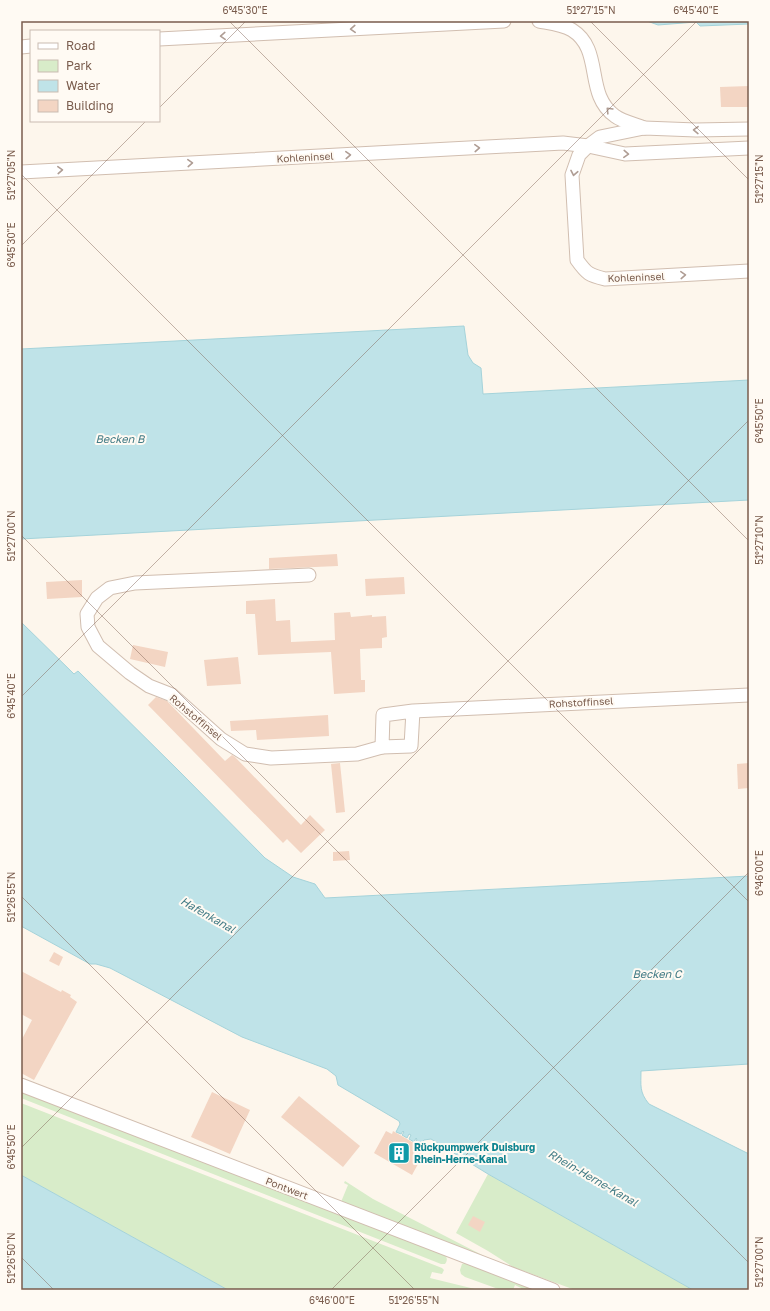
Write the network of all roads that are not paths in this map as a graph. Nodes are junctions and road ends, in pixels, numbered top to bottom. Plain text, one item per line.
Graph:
1 (504, 21) edge
2 (539, 21) edge
3 (160, 39) edge
4 (644, 128) junction
5 (749, 129) edge
6 (716, 130) junction
7 (588, 146) junction
8 (749, 148) edge
9 (721, 149) junction
10 (21, 172) edge
11 (749, 271) edge
12 (309, 575) dead end
13 (749, 695) edge
14 (413, 711) junction
15 (382, 747) junction
16 (21, 1085) edge
17 (553, 1290) edge

1 -> 3 street
4 -> 2 street, Kohleninsel
6 -> 4 street, Kohleninsel
4 - 7 street, Kohleninsel
5 - 6 street, Kohleninsel
6 - 9 street
7 -> 9 street, Kohleninsel
10 -> 7 street, Kohleninsel
7 -> 11 street, Kohleninsel
8 - 9 street, Kohleninsel
12 - 15 street, Rohstoffinsel
13 - 14 street, Rohstoffinsel
14 - 15 street, Rohstoffinsel
14 - 15 street, Rohstoffinsel
16 - 17 street, Pontwert

